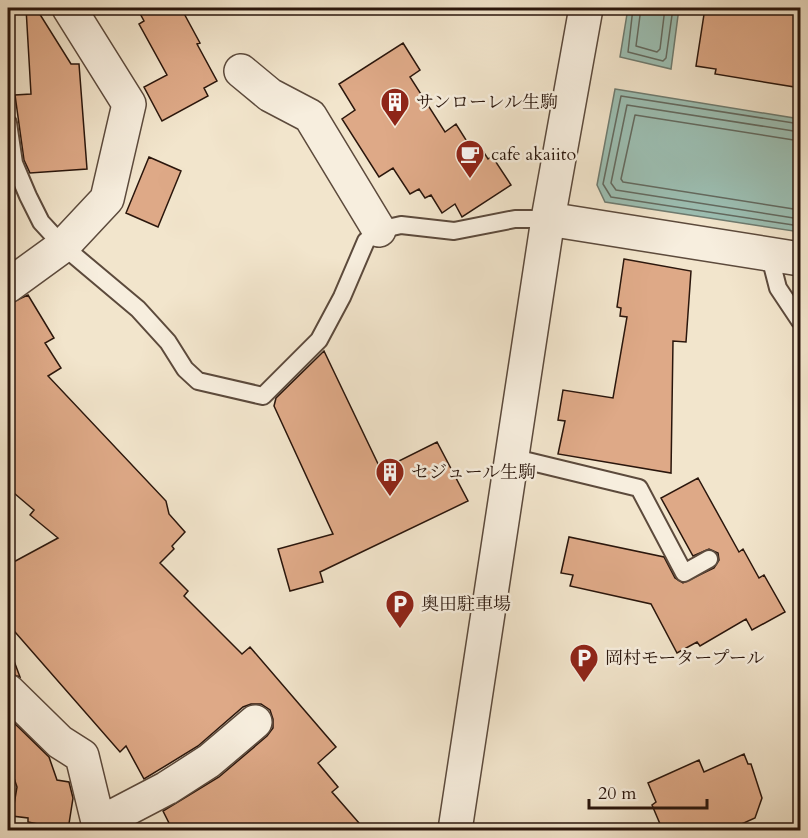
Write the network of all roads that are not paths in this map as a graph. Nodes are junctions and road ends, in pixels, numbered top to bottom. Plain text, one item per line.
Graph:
1 (69, 8) edge
2 (586, 8) edge
3 (241, 71) dead end
4 (8, 123) edge
5 (548, 219) junction
6 (380, 230) junction
7 (63, 246) junction
8 (769, 253) junction
9 (801, 259) edge
10 (8, 285) edge
11 (801, 321) edge
12 (511, 457) junction
13 (709, 559) dead end
14 (8, 691) edge
15 (255, 722) dead end
16 (100, 827) edge
17 (455, 831) edge

1 - 7 street
2 - 5 street
3 - 6 street
4 - 7 lane
5 - 6 lane
5 - 8 street
5 - 12 street
6 - 7 lane
7 - 10 street
8 - 9 street
8 - 11 lane
12 - 13 lane
12 - 17 street
14 - 16 street
15 - 16 street

